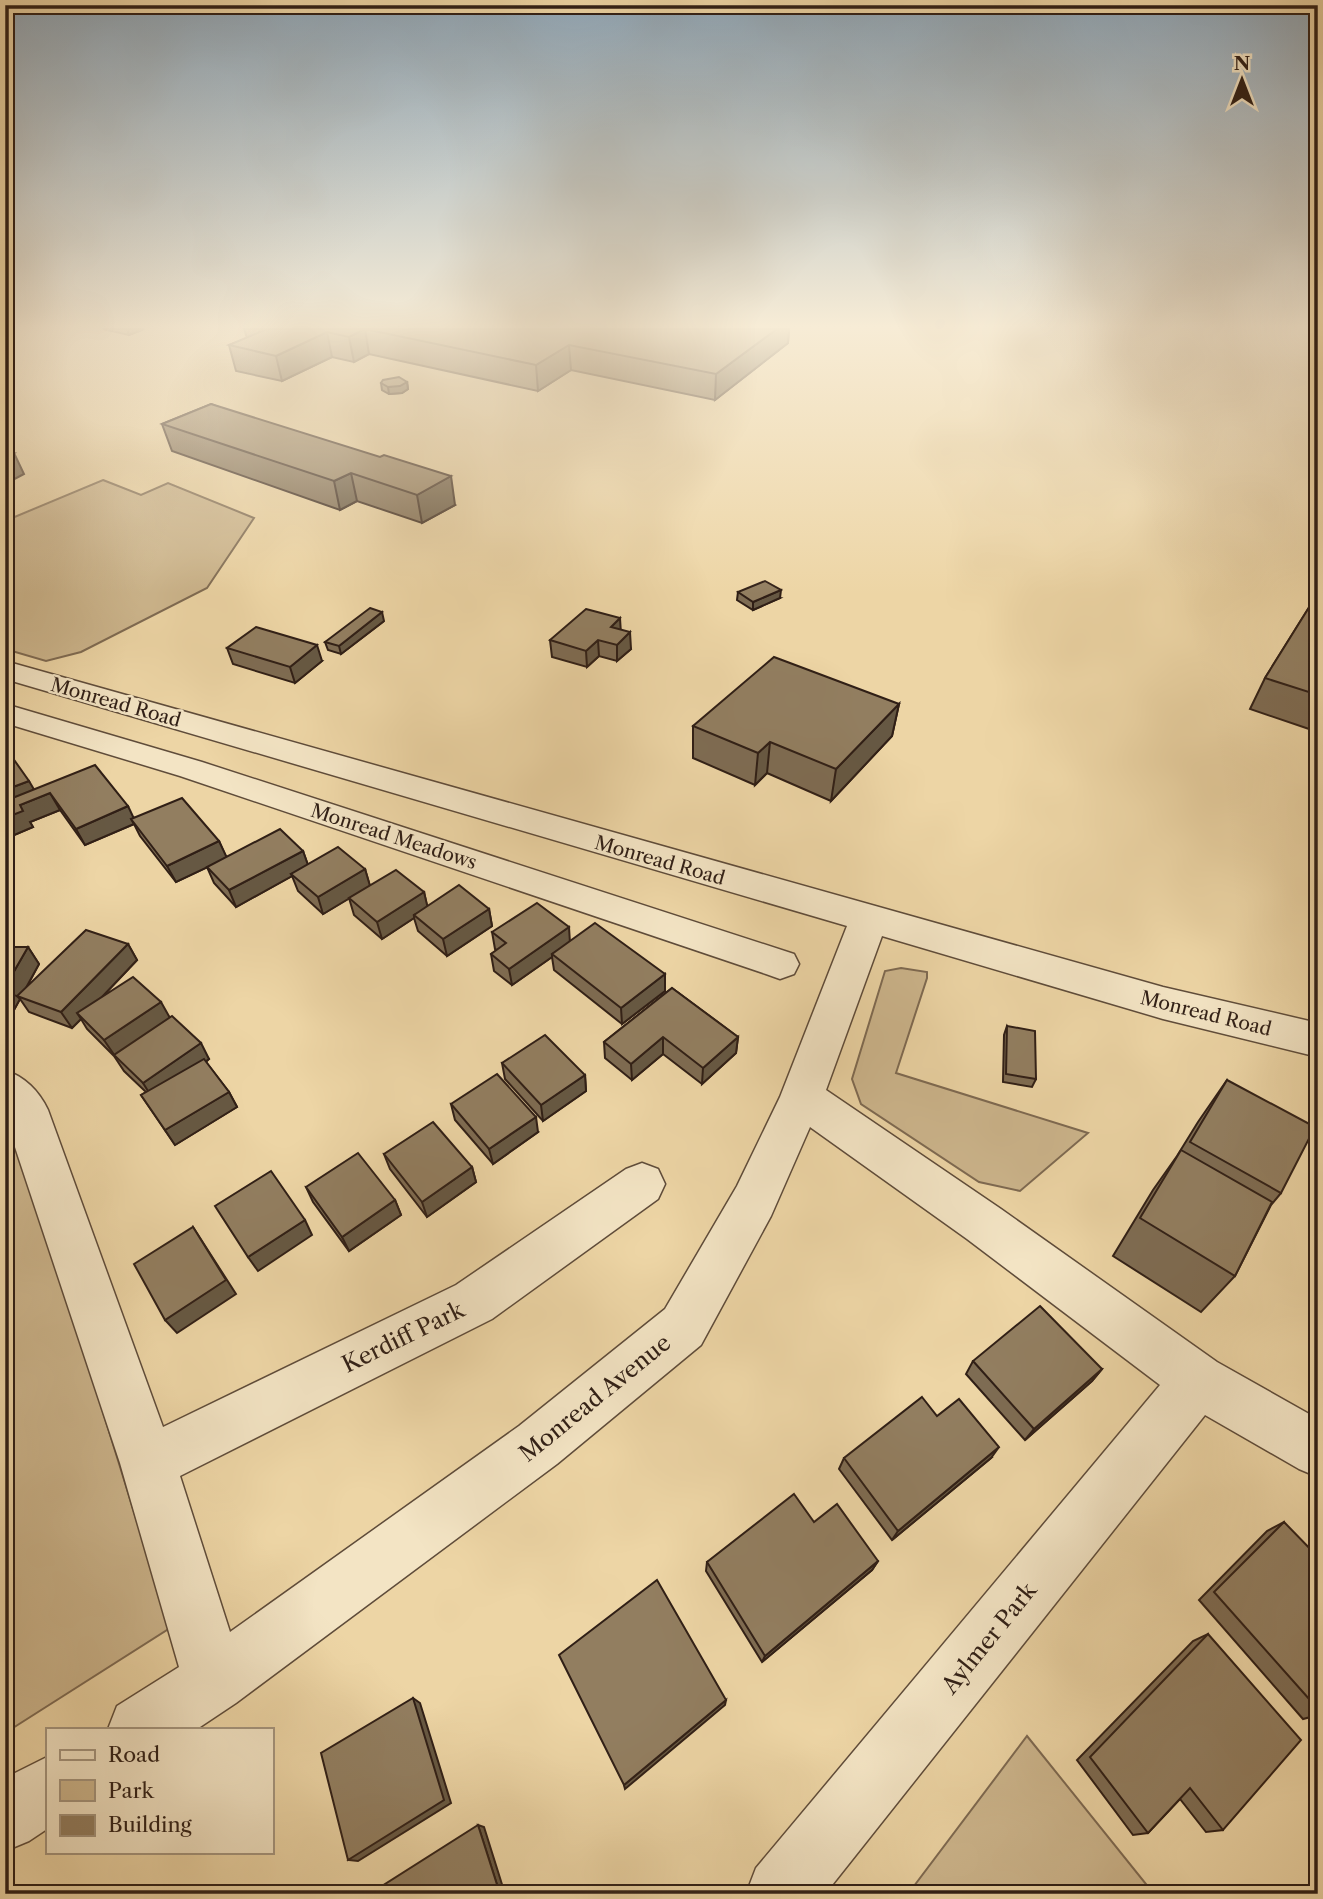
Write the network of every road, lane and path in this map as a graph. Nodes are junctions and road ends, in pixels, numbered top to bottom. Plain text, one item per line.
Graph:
1 (5, 670) edge
2 (5, 713) edge
3 (229, 735) junction
4 (191, 769) junction
5 (869, 919) junction
6 (780, 964) dead end
7 (1318, 1040) edge
8 (5, 1088) edge
9 (802, 1097) junction
10 (642, 1184) dead end
11 (1198, 1381) junction
12 (1318, 1450) edge
13 (148, 1463) junction
14 (214, 1681) junction
15 (142, 1728) edge
16 (46, 1791) edge
17 (5, 1817) edge
18 (781, 1894) edge

1 - 3 street, Monread Road
2 - 4 street, Monread Meadows
3 - 4 street
3 - 5 street, Monread Road
4 - 6 street, Monread Meadows
5 - 7 street, Monread Road
5 - 9 street, Monread Avenue
8 - 13 street
9 - 11 street
9 - 14 street, Monread Avenue
10 - 13 street, Kerdiff Park
11 - 12 street
11 - 18 street, Aylmer Park
13 - 14 street
14 - 15 street, Monread Avenue
16 - 17 street

